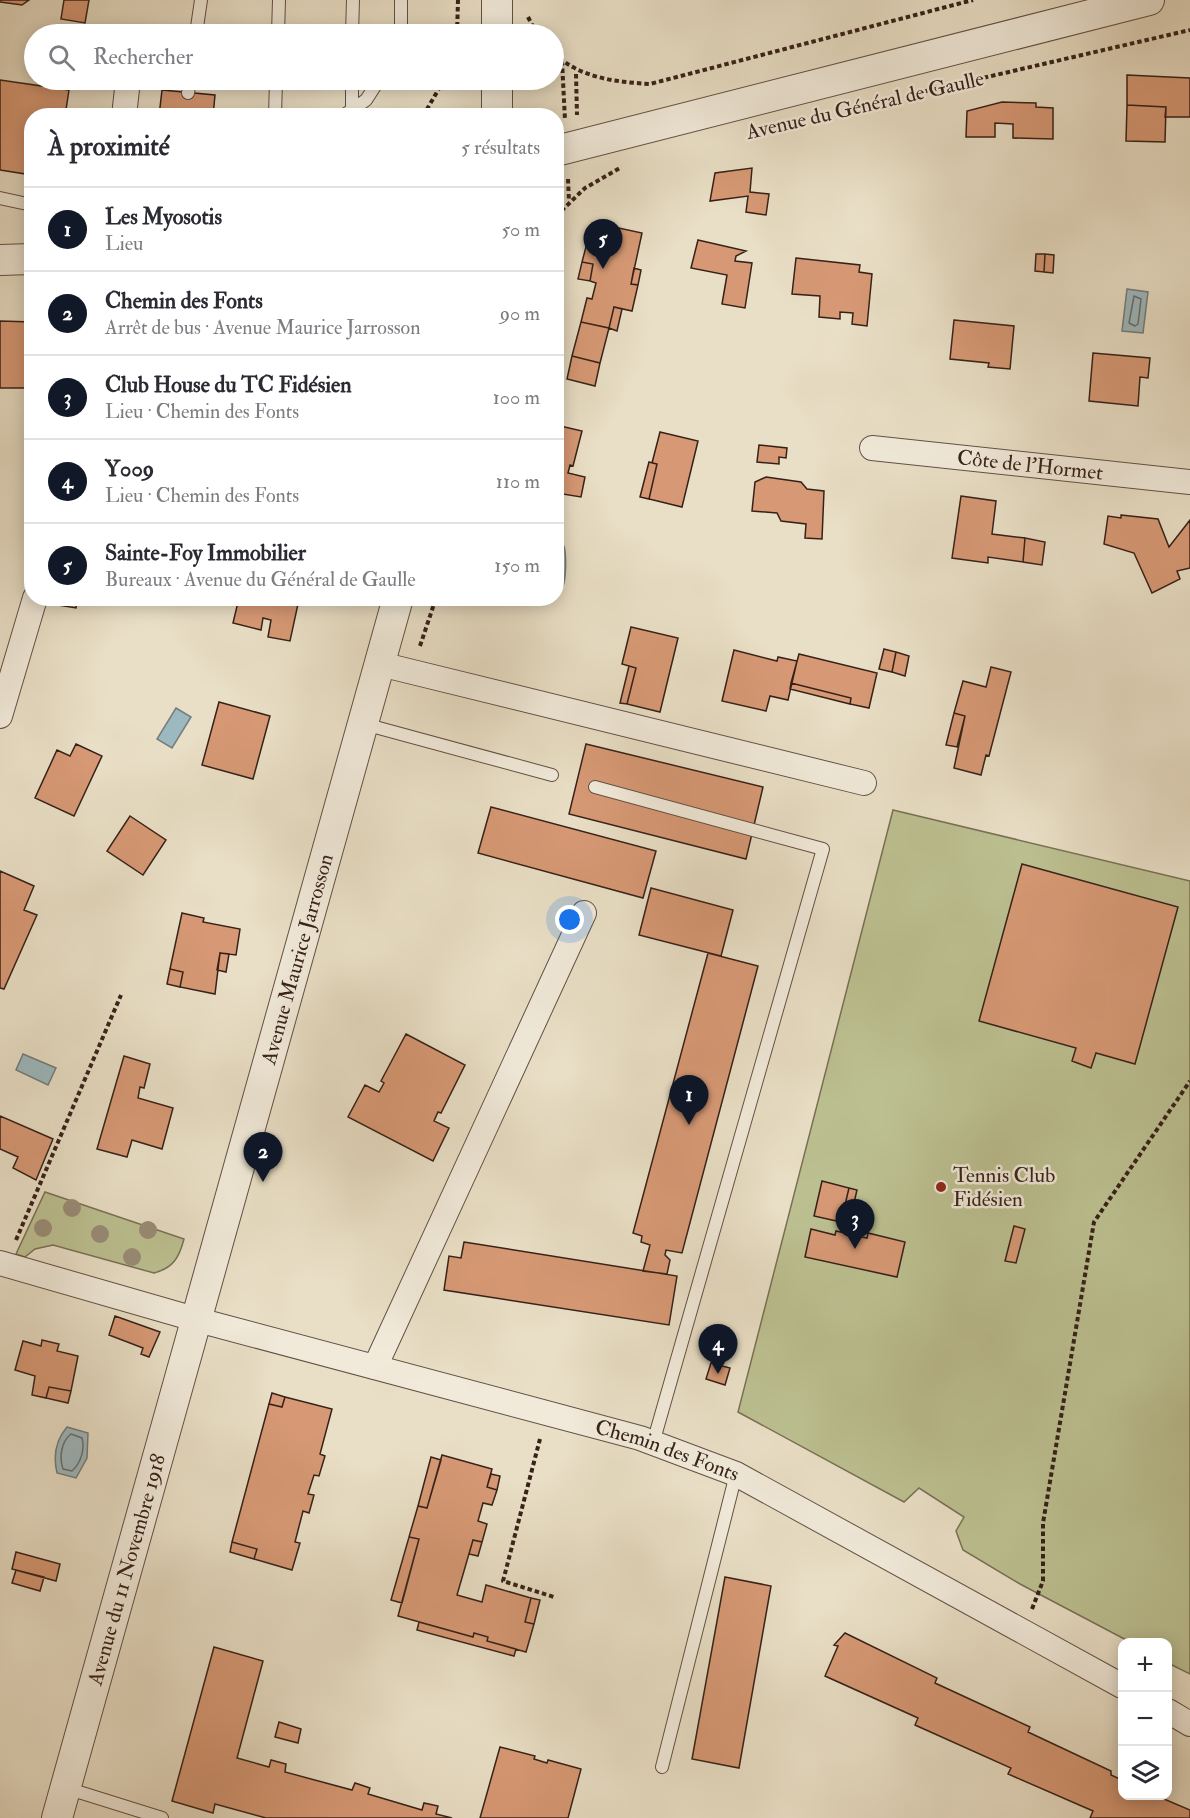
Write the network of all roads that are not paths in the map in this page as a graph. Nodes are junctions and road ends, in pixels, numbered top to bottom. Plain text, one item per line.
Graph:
1 (201, 0) edge
2 (279, 0) edge
3 (352, 0) edge
4 (402, 0) edge
5 (497, 0) edge
6 (1149, 0) edge
7 (197, 24) edge
8 (278, 24) edge
9 (352, 24) edge
10 (401, 24) edge
11 (497, 24) edge
12 (127, 90) edge
13 (188, 90) edge
14 (276, 90) edge
15 (350, 90) edge
16 (372, 90) edge
17 (497, 90) edge
18 (188, 93) dead end
19 (125, 108) edge
20 (275, 108) edge
21 (348, 108) edge
22 (354, 108) edge
23 (496, 108) edge
24 (564, 158) edge
25 (0, 198) edge
26 (24, 203) edge
27 (24, 259) edge
28 (0, 260) edge
29 (872, 448) dead end
30 (1190, 482) edge
31 (33, 606) edge
32 (396, 606) edge
33 (380, 664) junction
34 (0, 716) edge
35 (364, 724) junction
36 (552, 775) dead end
37 (864, 783) dead end
38 (595, 787) dead end
39 (584, 913) dead end
40 (2, 1271) edge
41 (198, 1320) junction
42 (375, 1368) junction
43 (653, 1443) junction
44 (736, 1474) junction
45 (1118, 1684) edge
46 (1172, 1714) edge
47 (1190, 1724) edge
48 (662, 1767) dead end
49 (66, 1788) junction
50 (57, 1818) edge
51 (162, 1818) edge

1 - 7 lane
2 - 8 lane
3 - 9 lane
4 - 10 lane
5 - 11 street
6 - 24 street, Avenue du Général de Gaulle
12 - 19 street
13 - 18 lane
14 - 20 lane
15 - 21 lane
16 - 22 lane
17 - 23 street
25 - 26 lane
27 - 28 street
29 - 30 street, Côte de l'Hormet
31 - 34 street
32 - 33 street, Avenue Maurice Jarrosson
33 - 35 street, Avenue Maurice Jarrosson
33 - 37 street
35 - 36 lane
35 - 41 street, Avenue Maurice Jarrosson
38 - 43 lane
39 - 42 street
40 - 41 street, Chemin des Fonts
41 - 42 street, Chemin des Fonts
41 - 49 street, Avenue du 11 Novembre 1918
42 - 43 street, Chemin des Fonts
43 - 44 street, Chemin des Fonts
44 - 45 street, Chemin des Fonts
44 - 48 lane
46 - 47 street
49 - 50 street, Avenue du 11 Novembre 1918
49 - 51 lane

